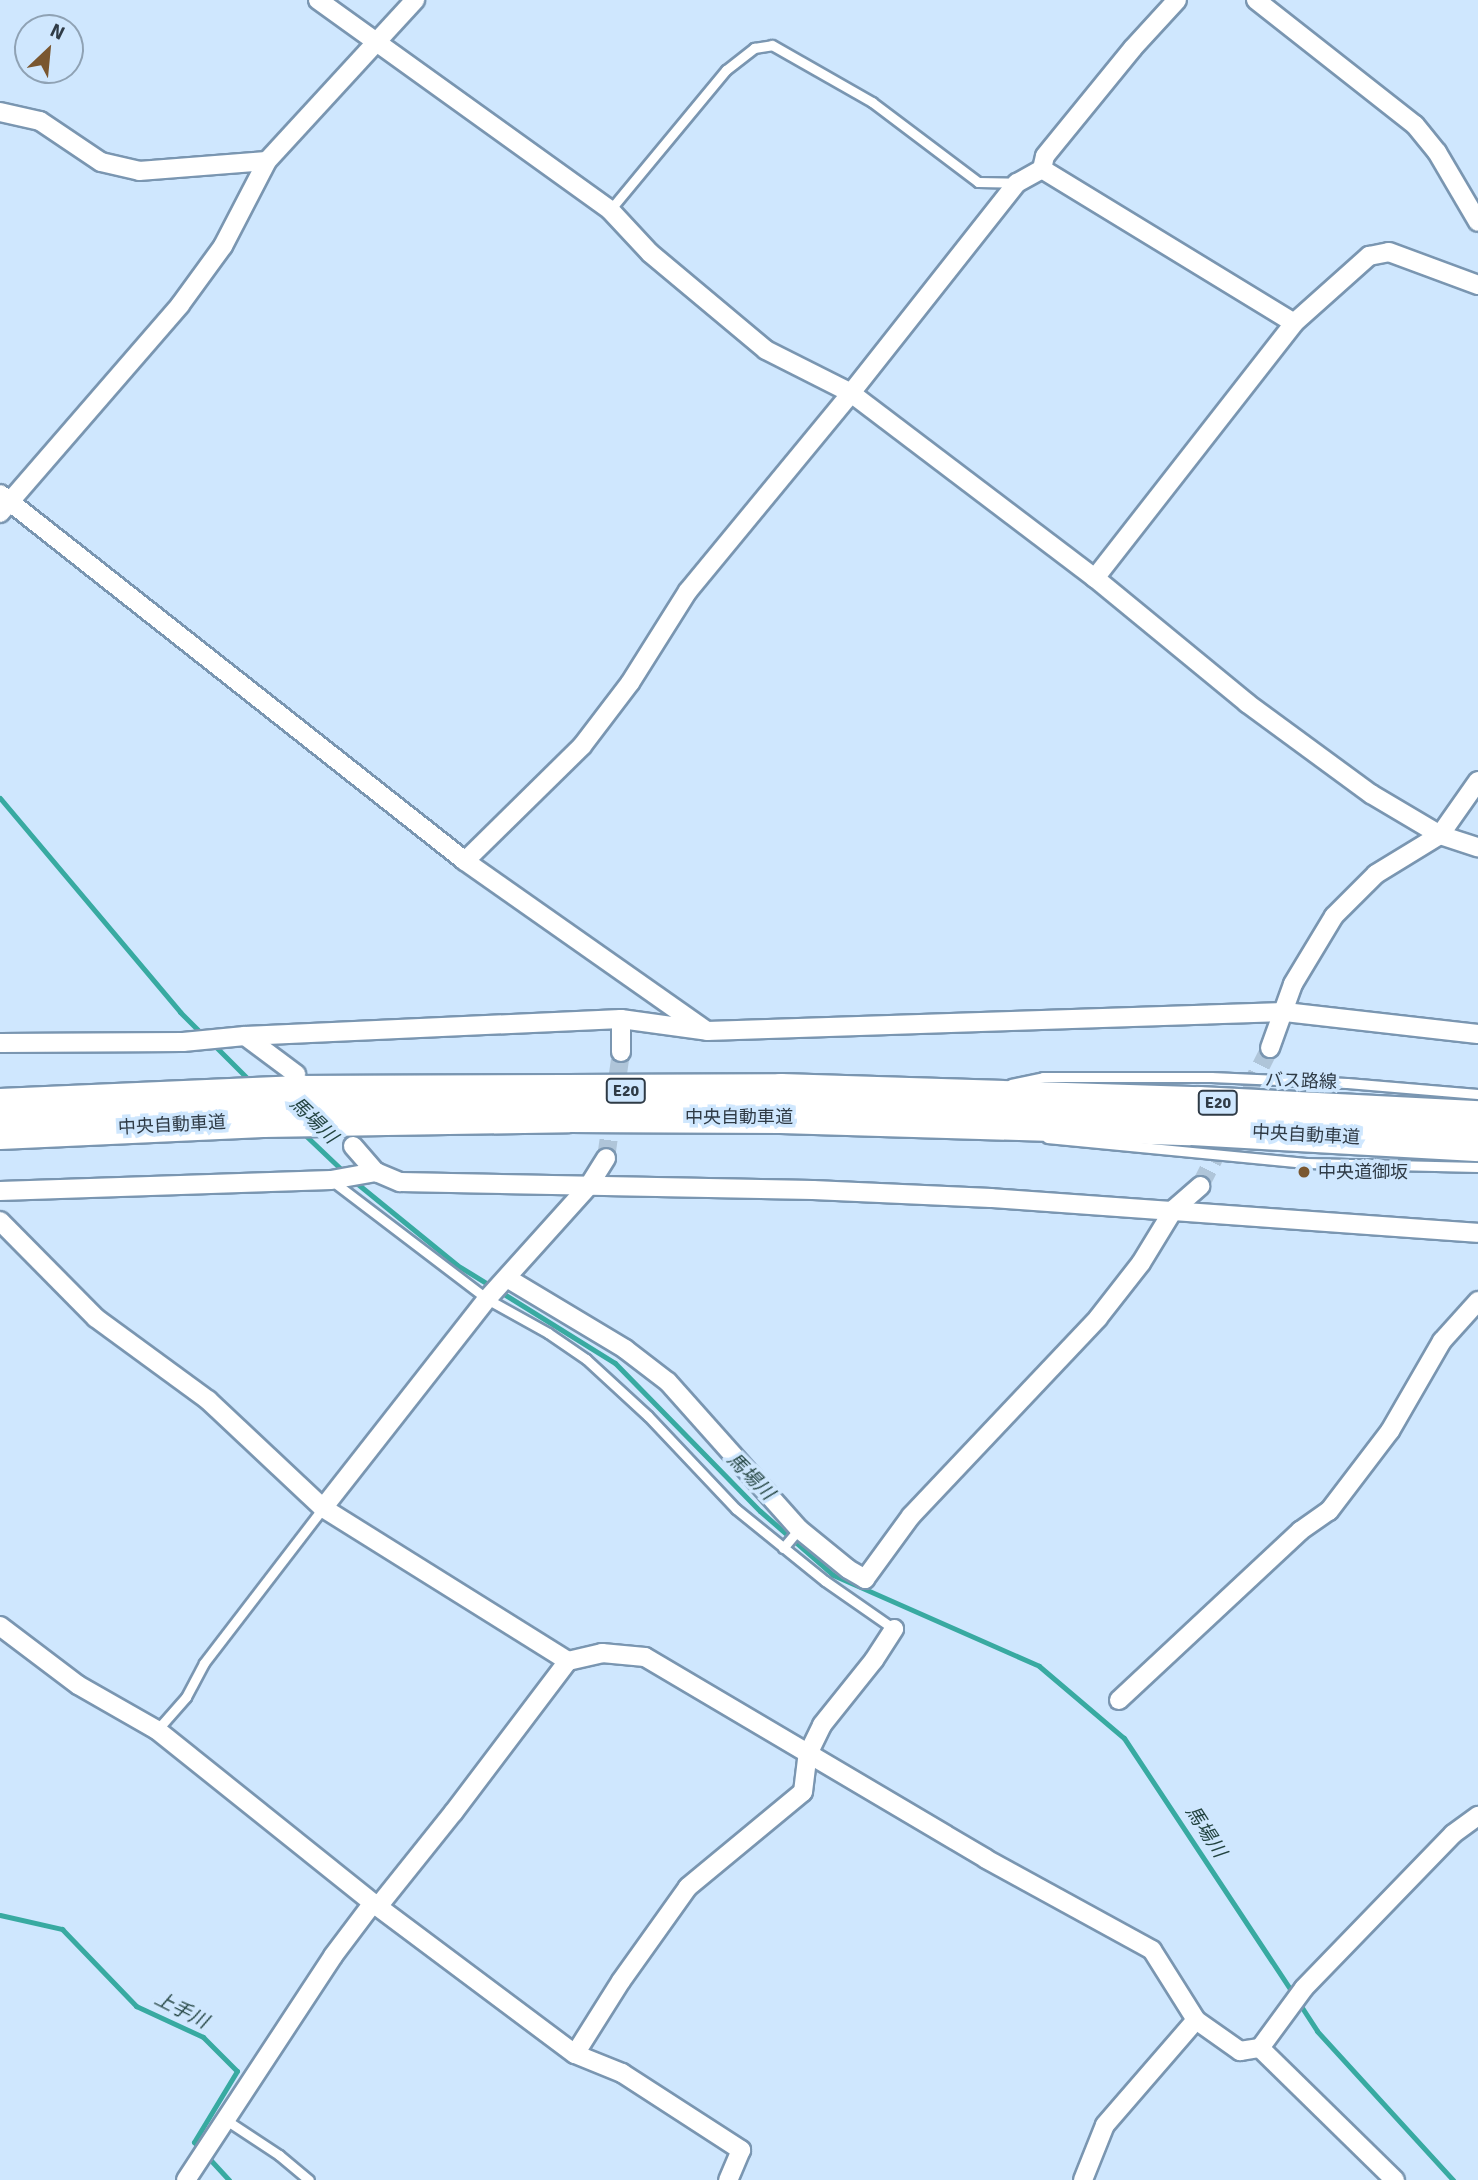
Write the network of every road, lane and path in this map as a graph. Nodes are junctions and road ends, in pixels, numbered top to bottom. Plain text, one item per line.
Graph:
1 (318, 0) edge
2 (415, 0) edge
3 (1177, 0) edge
4 (1256, 0) edge
5 (376, 43) junction
6 (0, 112) edge
7 (267, 161) junction
8 (1042, 169) junction
9 (1017, 183) junction
10 (610, 210) junction
11 (1478, 222) edge
12 (1478, 285) edge
13 (1294, 323) junction
14 (851, 393) junction
15 (3, 503) edge
16 (1095, 578) junction
17 (1478, 780) edge
18 (1440, 835) junction
19 (1478, 847) edge
20 (465, 861) junction
21 (1285, 1012) junction
22 (621, 1018) junction
23 (707, 1031) junction
24 (1478, 1034) edge
25 (245, 1036) junction
26 (0, 1043) edge
27 (1270, 1048) tunnel mouth
28 (621, 1052) tunnel mouth
29 (295, 1083) junction
30 (1478, 1094) edge
31 (957, 1096) junction
32 (0, 1105) edge
33 (1478, 1117) edge
34 (984, 1123) junction
35 (0, 1133) edge
36 (1478, 1145) edge
37 (353, 1146) dead end
38 (606, 1158) tunnel mouth
39 (1478, 1167) edge
40 (368, 1174) junction
41 (335, 1179) junction
42 (1200, 1186) tunnel mouth
43 (588, 1187) junction
44 (0, 1191) edge
45 (1174, 1209) junction
46 (0, 1221) edge
47 (1478, 1233) edge
48 (506, 1279) junction
49 (489, 1297) junction
50 (1478, 1301) edge
51 (323, 1508) junction
52 (797, 1531) junction
53 (785, 1546) junction
54 (0, 1626) edge
55 (894, 1629) joint
56 (568, 1661) junction
57 (1119, 1700) dead end
58 (157, 1730) junction
59 (808, 1754) junction
60 (1478, 1816) edge
61 (373, 1903) junction
62 (1196, 2020) junction
63 (1260, 2048) junction
64 (575, 2054) junction
65 (226, 2120) junction
66 (186, 2180) edge
67 (309, 2180) edge
68 (728, 2180) edge
69 (1083, 2180) edge
70 (1395, 2180) edge

1 - 5 street
2 - 5 street
3 - 8 street
4 - 11 street
5 - 7 street
5 - 10 street
6 - 7 street
7 - 15 street
8 - 9 street
8 - 13 street
9 - 10 lane
9 - 14 street
10 - 14 street
12 - 13 street
13 - 16 street
14 - 16 street
14 - 20 street
15 - 20 street
16 - 18 street
17 - 18 street
18 - 19 street
18 - 21 street
20 - 23 street
21 - 23 street
21 - 24 street
21 - 27 street
22 - 23 street
22 - 25 street
22 - 28 street
25 - 26 street
25 - 29 street
29 - 31 highway, 中央自動車道 / E20
29 - 32 highway, 中央自動車道 / E20
30 - 31 lane, バス路線
31 - 33 highway, 中央自動車道 / E20
34 - 35 highway, 中央自動車道 / E20
34 - 36 highway, 中央自動車道 / E20
34 - 39 lane
37 - 40 street
38 - 43 street
40 - 41 street
40 - 43 street
41 - 44 street
41 - 49 lane
42 - 45 street
43 - 45 street
43 - 48 street
45 - 47 street
45 - 52 street
46 - 51 street
48 - 49 street
48 - 52 street
49 - 51 street
49 - 53 lane
50 - 57 street
51 - 56 street
51 - 58 lane
52 - 53 lane
53 - 55 lane
54 - 58 street
55 - 59 street
56 - 59 street
56 - 61 street
58 - 61 street
59 - 62 street
59 - 64 street
60 - 63 street
61 - 64 street
61 - 65 street
62 - 63 street
62 - 69 street
63 - 70 street
64 - 68 street
65 - 66 street
65 - 67 lane

